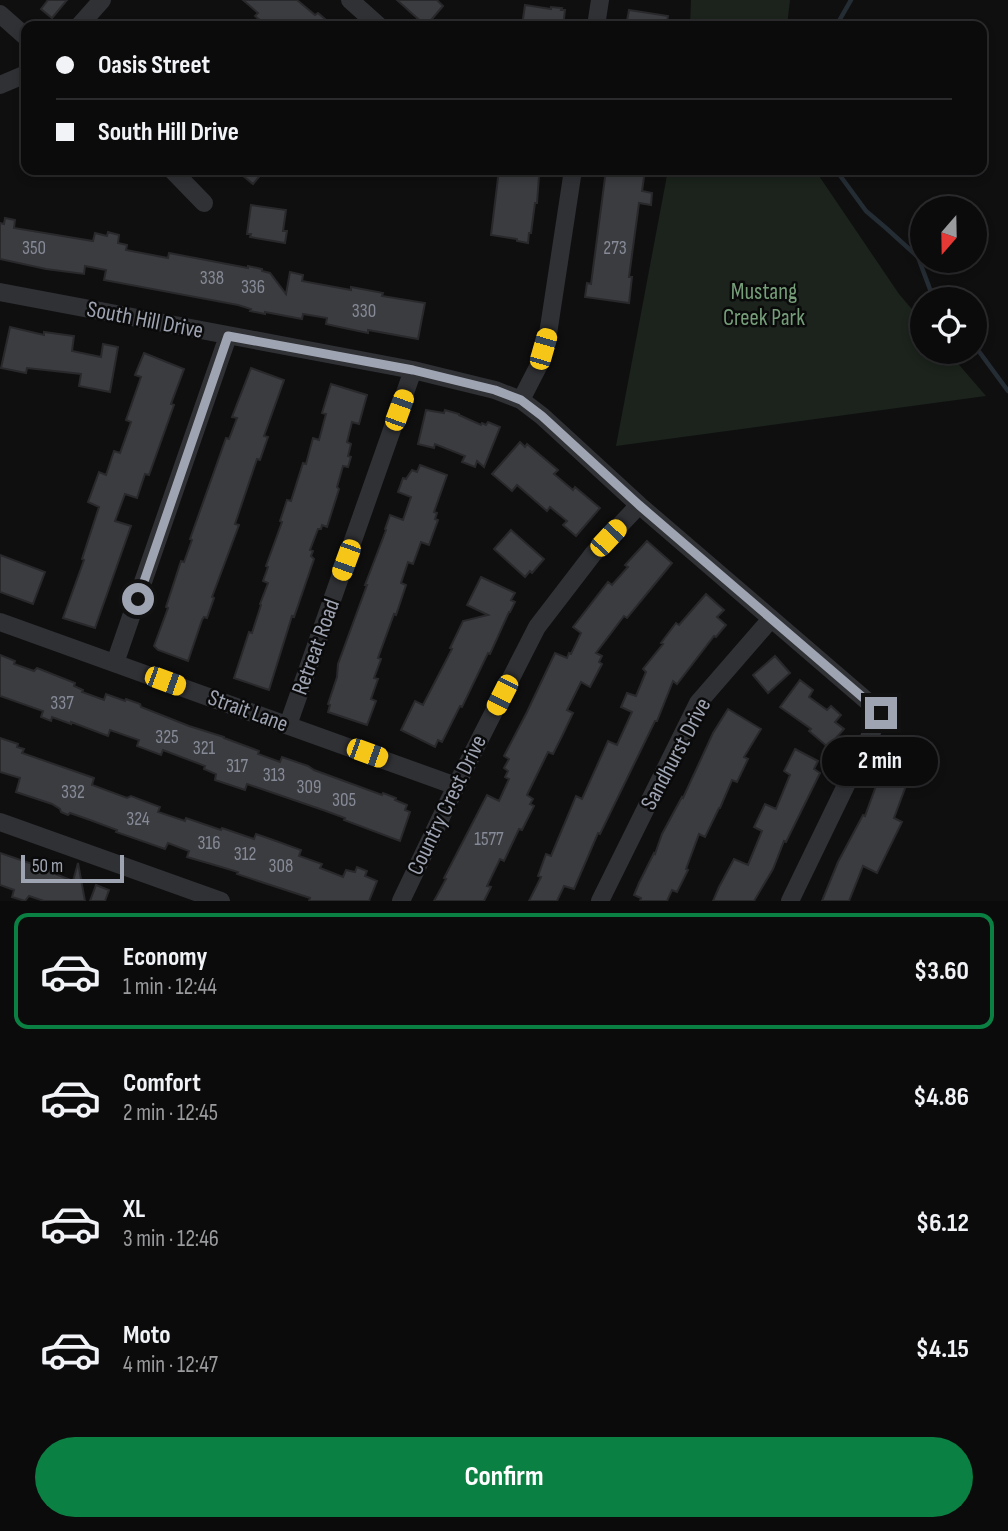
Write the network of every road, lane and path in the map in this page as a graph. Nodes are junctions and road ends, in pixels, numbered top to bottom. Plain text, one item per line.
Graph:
1 (102, 0) edge
2 (600, 0) edge
3 (351, 1) edge
4 (0, 14) edge
5 (83, 21) edge
6 (373, 21) edge
7 (597, 21) edge
8 (21, 33) edge
9 (21, 76) edge
10 (0, 85) edge
11 (177, 175) edge
12 (572, 175) edge
13 (204, 202) dead end
14 (0, 292) edge
15 (228, 336) junction
16 (413, 370) junction
17 (521, 400) junction
18 (639, 505) junction
19 (771, 619) junction
20 (0, 622) edge
21 (116, 663) junction
22 (288, 725) junction
23 (456, 786) junction
24 (0, 822) edge
25 (221, 901) edge
26 (401, 901) edge
27 (600, 901) edge
28 (790, 901) edge

1 - 5 street
2 - 7 street
3 - 6 street
4 - 8 street
9 - 10 street
11 - 13 street
12 - 17 street
14 - 15 street, South Hill Drive
15 - 16 street, South Hill Drive
15 - 21 street
16 - 17 street, South Hill Drive
16 - 22 street, Retreat Road
17 - 18 street, South Hill Drive
18 - 19 street, South Hill Drive
18 - 23 street, Country Crest Drive
19 - 27 street, Sandhurst Drive
19 - 28 street, South Hill Drive
20 - 21 street, Strait Lane
21 - 22 street, Strait Lane
22 - 23 street, Strait Lane
23 - 26 street, Country Crest Drive
24 - 25 street

